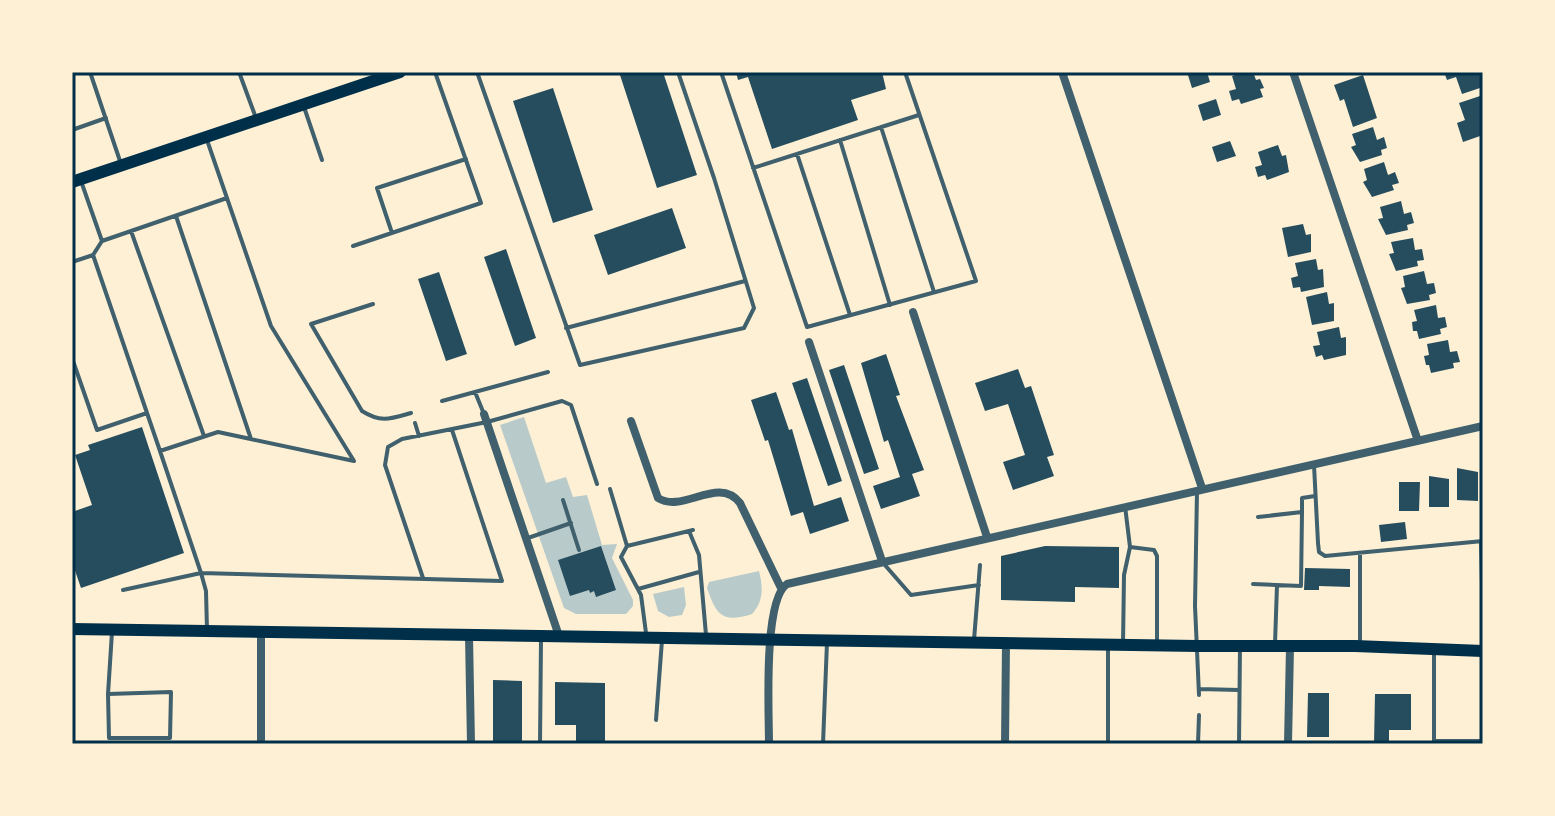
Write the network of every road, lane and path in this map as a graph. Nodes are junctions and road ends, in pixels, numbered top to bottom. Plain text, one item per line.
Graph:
1 (90, 72) edge
2 (239, 72) edge
3 (400, 72) edge
4 (435, 72) edge
5 (477, 72) edge
6 (678, 72) edge
7 (721, 72) edge
8 (905, 72) edge
9 (1062, 72) edge
10 (1293, 72) edge
11 (303, 105) junction
12 (919, 115) junction
13 (106, 118) junction
14 (257, 120) junction
15 (880, 127) junction
16 (72, 130) edge
17 (206, 138) junction
18 (840, 140) junction
19 (797, 154) junction
20 (466, 159) junction
21 (322, 160) dead end
22 (122, 166) junction
23 (753, 168) junction
24 (76, 180) edge
25 (227, 198) junction
26 (176, 216) junction
27 (131, 231) junction
28 (392, 233) junction
29 (102, 241) junction
30 (353, 246) dead end
31 (93, 255) junction
32 (72, 262) edge
33 (745, 281) junction
34 (934, 292) junction
35 (373, 304) dead end
36 (890, 305) junction
37 (913, 312) dead end
38 (850, 315) junction
39 (566, 328) junction
40 (809, 342) dead end
41 (72, 358) edge
42 (548, 372) dead end
43 (475, 392) junction
44 (442, 401) dead end
45 (147, 413) junction
46 (411, 413) dead end
47 (485, 418) junction
48 (631, 421) dead end
49 (415, 423) dead end
50 (1483, 426) edge
51 (452, 430) junction
52 (419, 436) junction
53 (204, 437) junction
54 (251, 439) junction
55 (1418, 441) junction
56 (160, 451) junction
57 (1314, 465) junction
58 (597, 484) dead end
59 (1200, 488) junction
60 (610, 489) dead end
61 (1315, 496) junction
62 (563, 500) dead end
63 (1125, 505) junction
64 (1302, 512) junction
65 (1258, 517) dead end
66 (571, 523) junction
67 (987, 537) junction
68 (527, 538) junction
69 (1482, 541) edge
70 (627, 546) junction
71 (1130, 547) junction
72 (579, 550) dead end
73 (1360, 553) junction
74 (882, 561) junction
75 (980, 565) dead end
76 (699, 572) junction
77 (201, 573) junction
78 (423, 578) junction
79 (1253, 584) dead end
80 (979, 585) junction
81 (1277, 585) junction
82 (781, 588) junction
83 (638, 589) junction
84 (123, 590) dead end
85 (1483, 624) edge
86 (72, 629) edge
87 (112, 630) junction
88 (208, 631) junction
89 (261, 632) junction
90 (469, 636) junction
91 (541, 636) junction
92 (559, 636) junction
93 (646, 638) junction
94 (662, 638) junction
95 (706, 638) junction
96 (770, 639) junction
97 (827, 640) junction
98 (974, 643) junction
99 (1006, 643) junction
100 (1108, 644) junction
101 (1123, 644) junction
102 (1157, 644) junction
103 (1240, 645) junction
104 (1198, 646) junction
105 (1275, 647) junction
106 (1290, 647) junction
107 (1360, 647) junction
108 (1434, 649) junction
109 (1483, 651) edge
110 (1239, 690) junction
111 (108, 694) junction
112 (1199, 715) dead end
113 (656, 720) dead end
114 (1483, 741) edge
115 (261, 744) edge
116 (471, 744) edge
117 (540, 744) edge
118 (769, 744) edge
119 (823, 744) edge
120 (1005, 744) edge
121 (1108, 744) edge
122 (1198, 744) edge
123 (1239, 744) edge
124 (1288, 744) edge

1 - 13 lane
2 - 14 lane
3 - 11 main road
4 - 20 lane
5 - 39 lane
6 - 33 lane
7 - 23 lane
8 - 12 lane
9 - 59 street
10 - 55 street
11 - 14 main road
11 - 21 lane
12 - 15 lane
12 - 34 lane
13 - 16 lane
13 - 22 lane
14 - 17 main road
15 - 18 lane
15 - 34 lane
17 - 22 main road
17 - 25 lane
18 - 19 lane
18 - 36 lane
19 - 23 lane
19 - 38 lane
20 - 28 lane
20 - 28 lane
22 - 24 main road
23 - 38 lane
24 - 29 lane
25 - 26 lane
25 - 54 lane
26 - 27 lane
26 - 54 lane
27 - 29 lane
27 - 53 lane
28 - 30 lane
29 - 31 lane
31 - 32 lane
31 - 45 lane
33 - 39 lane
33 - 39 lane
34 - 36 lane
35 - 46 lane
36 - 38 lane
37 - 67 street
40 - 74 street
41 - 45 lane
42 - 43 lane
43 - 44 lane
43 - 47 lane
45 - 56 lane
47 - 51 lane
47 - 58 lane
47 - 68 street
48 - 82 street
49 - 52 lane
50 - 55 street
51 - 52 lane
51 - 78 lane
52 - 78 lane
53 - 54 lane
53 - 56 lane
55 - 57 street
56 - 77 lane
57 - 59 street
57 - 61 lane
59 - 63 street
59 - 104 lane
60 - 70 lane
61 - 64 lane
61 - 73 lane
62 - 66 lane
63 - 67 street
63 - 71 lane
64 - 65 lane
64 - 81 lane
66 - 68 lane
66 - 72 lane
67 - 74 street
68 - 92 street
69 - 73 lane
69 - 85 lane
70 - 76 lane
70 - 83 lane
71 - 101 lane
71 - 102 lane
73 - 107 lane
74 - 80 lane
74 - 82 street
75 - 80 lane
76 - 83 lane
76 - 95 lane
77 - 78 lane
77 - 84 lane
77 - 88 lane
79 - 81 lane
80 - 98 lane
81 - 105 lane
82 - 96 street
83 - 93 lane
86 - 87 main road
87 - 88 main road
87 - 111 lane
88 - 89 main road
89 - 90 main road
89 - 115 street
90 - 91 main road
90 - 116 street
91 - 92 main road
91 - 117 lane
92 - 93 main road
93 - 94 main road
94 - 95 main road
94 - 113 lane
95 - 96 main road
96 - 97 main road
96 - 118 street
97 - 98 main road
97 - 119 lane
98 - 99 main road
99 - 100 main road
99 - 120 street
100 - 101 main road
100 - 121 lane
101 - 102 main road
102 - 104 main road
103 - 104 main road
103 - 105 main road
103 - 110 lane
104 - 110 lane
105 - 106 main road
106 - 107 main road
106 - 124 street
107 - 108 main road
108 - 109 main road
108 - 114 lane
110 - 123 lane
111 - 111 lane
112 - 122 lane

